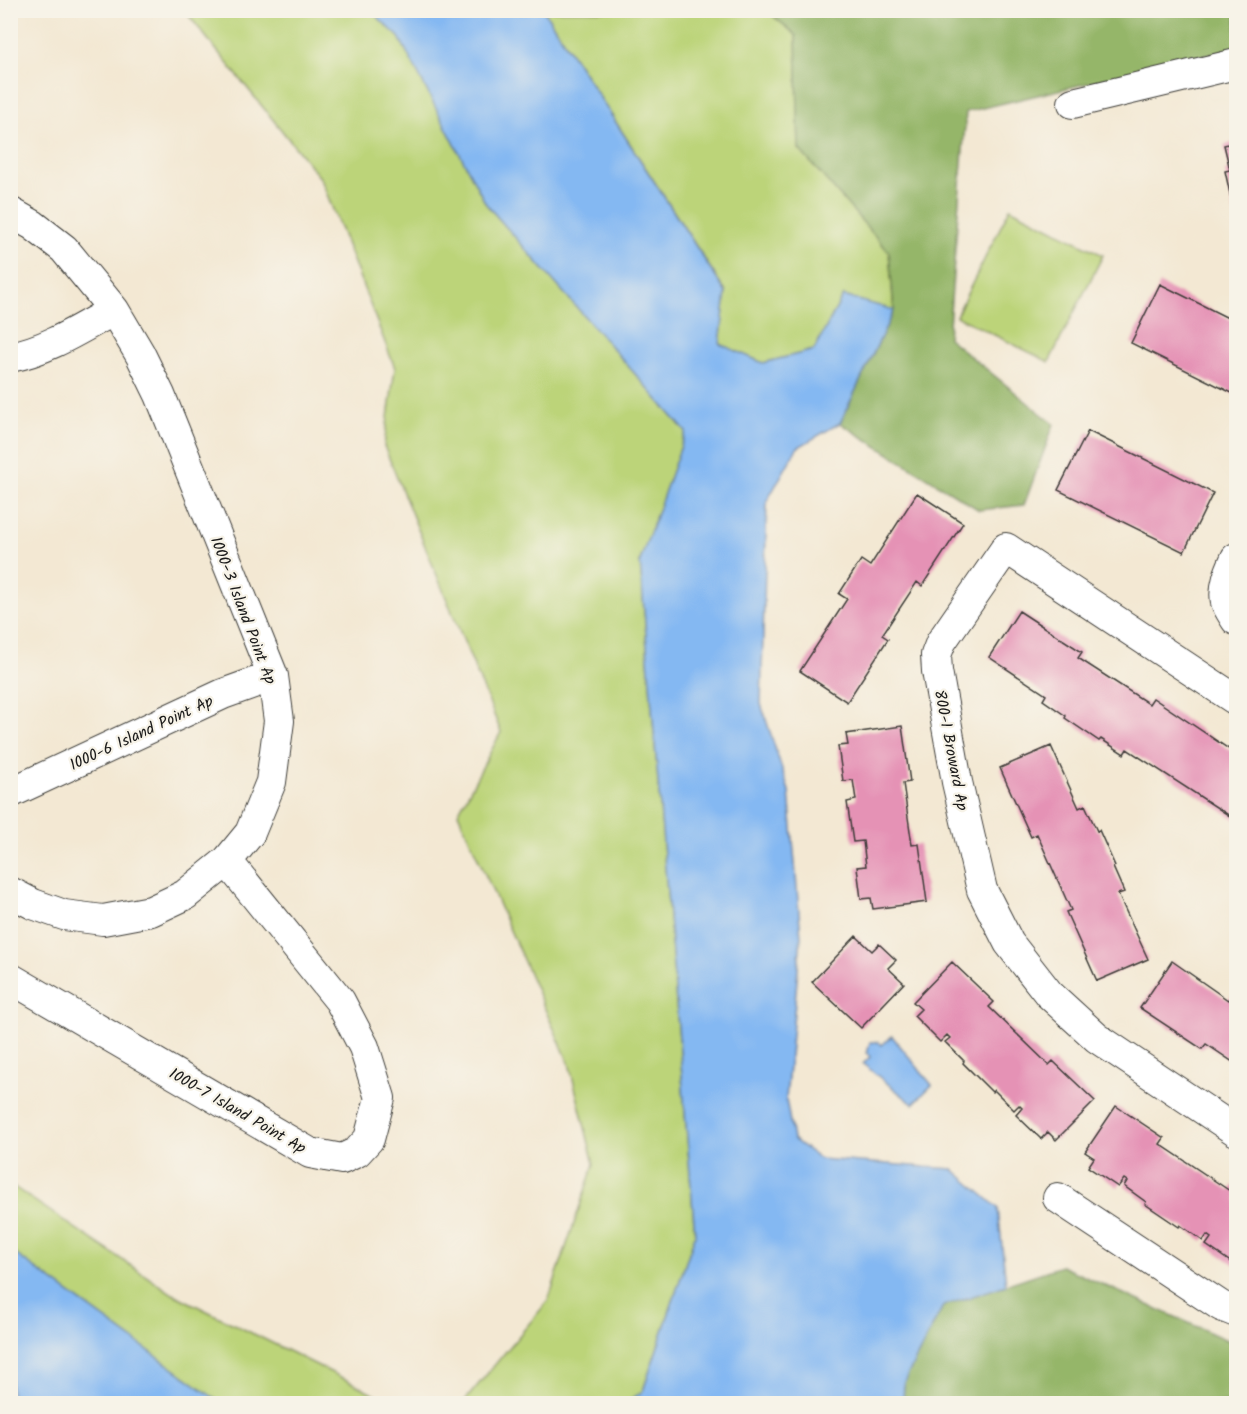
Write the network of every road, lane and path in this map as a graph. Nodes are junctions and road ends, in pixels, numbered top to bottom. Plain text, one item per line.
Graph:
1 (1236, 64) edge
2 (1073, 103) dead end
3 (10, 212) edge
4 (114, 310) junction
5 (10, 357) edge
6 (1236, 558) edge
7 (1236, 620) edge
8 (273, 676) junction
9 (1236, 699) edge
10 (10, 794) edge
11 (227, 861) junction
12 (10, 892) edge
13 (10, 978) edge
14 (1236, 1131) edge
15 (1058, 1198) dead end
16 (1236, 1312) edge

1 - 2 street
3 - 4 street, 1000-3 Island Point Ap
4 - 5 street
4 - 8 street, 1000-3 Island Point Ap
6 - 7 street
8 - 10 street, 1000-6 Island Point Ap
8 - 11 street, 1000-3 Island Point Ap
9 - 14 street, 800-1 Broward Ap
11 - 12 street, 1000-3 Island Point Ap
11 - 13 street, 1000-7 Island Point Ap
15 - 16 street

